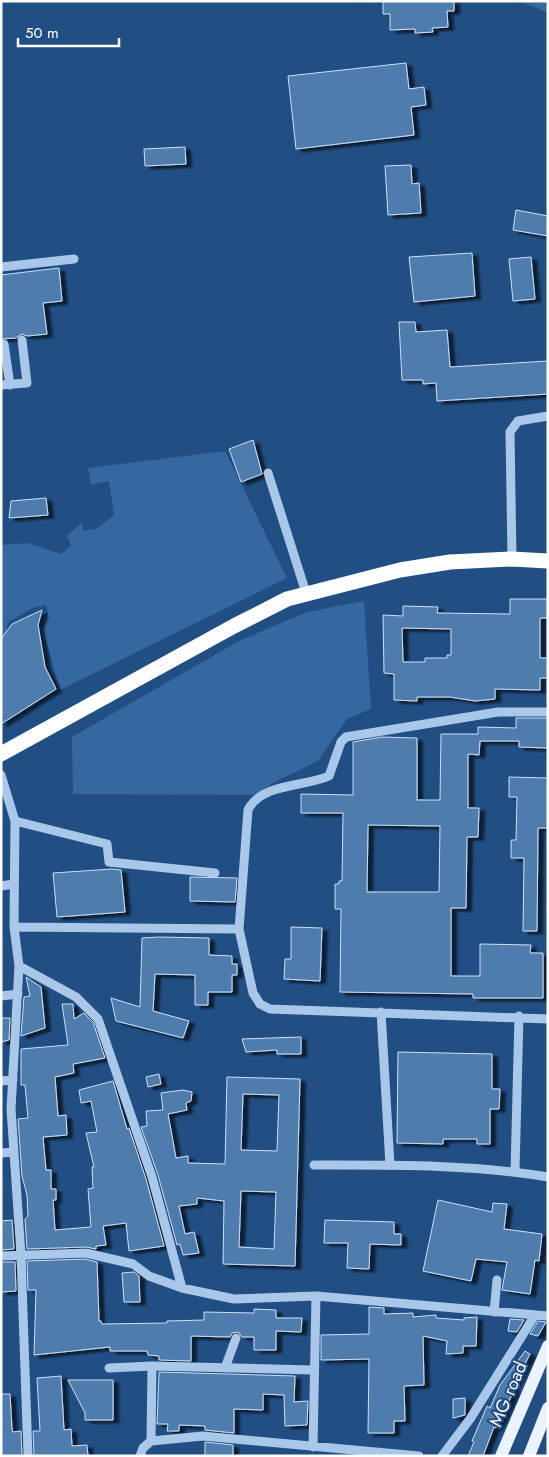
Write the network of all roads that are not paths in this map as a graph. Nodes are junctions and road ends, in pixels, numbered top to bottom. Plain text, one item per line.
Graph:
1 (74, 259) dead end
2 (1, 267) edge
3 (22, 340) dead end
4 (4, 344) dead end
5 (6, 385) edge
6 (548, 416) edge
7 (268, 473) dead end
8 (512, 559) junction
9 (548, 561) edge
10 (306, 593) junction
11 (548, 712) edge
12 (1, 754) edge
13 (1, 775) edge
14 (15, 821) junction
15 (215, 873) dead end
16 (14, 884) junction
17 (1, 886) edge
18 (14, 927) junction
19 (239, 929) junction
20 (19, 966) junction
21 (18, 994) junction
22 (1, 996) edge
23 (381, 1012) junction
24 (519, 1016) junction
25 (548, 1019) edge
26 (12, 1080) junction
27 (1, 1081) edge
28 (14, 1152) junction
29 (1, 1153) edge
30 (314, 1165) dead end
31 (390, 1166) junction
32 (515, 1171) junction
33 (548, 1176) edge
34 (21, 1255) junction
35 (1, 1256) edge
36 (497, 1280) dead end
37 (182, 1288) junction
38 (316, 1296) junction
39 (494, 1312) junction
40 (535, 1315) junction
41 (548, 1316) edge
42 (236, 1338) dead end
43 (548, 1346) edge
44 (152, 1366) junction
45 (109, 1368) dead end
46 (224, 1368) junction
47 (313, 1370) junction
48 (548, 1408) edge
49 (151, 1441) junction
50 (313, 1447) junction
51 (28, 1456) edge
52 (140, 1456) edge
53 (420, 1456) edge
54 (442, 1456) edge
55 (501, 1456) edge
56 (529, 1456) edge

1 - 2 street
3 - 5 street
4 - 5 street
6 - 8 street
7 - 10 street
8 - 9 highway
8 - 10 highway
10 - 12 highway
11 - 19 street
13 - 14 street
14 - 15 street
14 - 16 street
16 - 17 street
16 - 18 street
18 - 19 street
18 - 20 street
19 - 23 street
20 - 21 street
20 - 37 street
21 - 22 street
21 - 26 street
23 - 24 street
23 - 31 street
24 - 25 street
24 - 32 street
26 - 27 street
26 - 28 street
28 - 29 street
28 - 34 street
30 - 31 street
31 - 32 street
32 - 33 street
34 - 35 street
34 - 37 street
34 - 51 street
36 - 39 street
37 - 38 street
38 - 39 street
38 - 47 street
39 - 40 street
40 - 41 street
40 - 54 street
42 - 46 street
43 - 55 main road, MG road
44 - 45 street
44 - 46 street
44 - 49 street
46 - 47 street
47 - 50 street
48 - 56 main road
49 - 50 street
49 - 52 street
50 - 53 street

